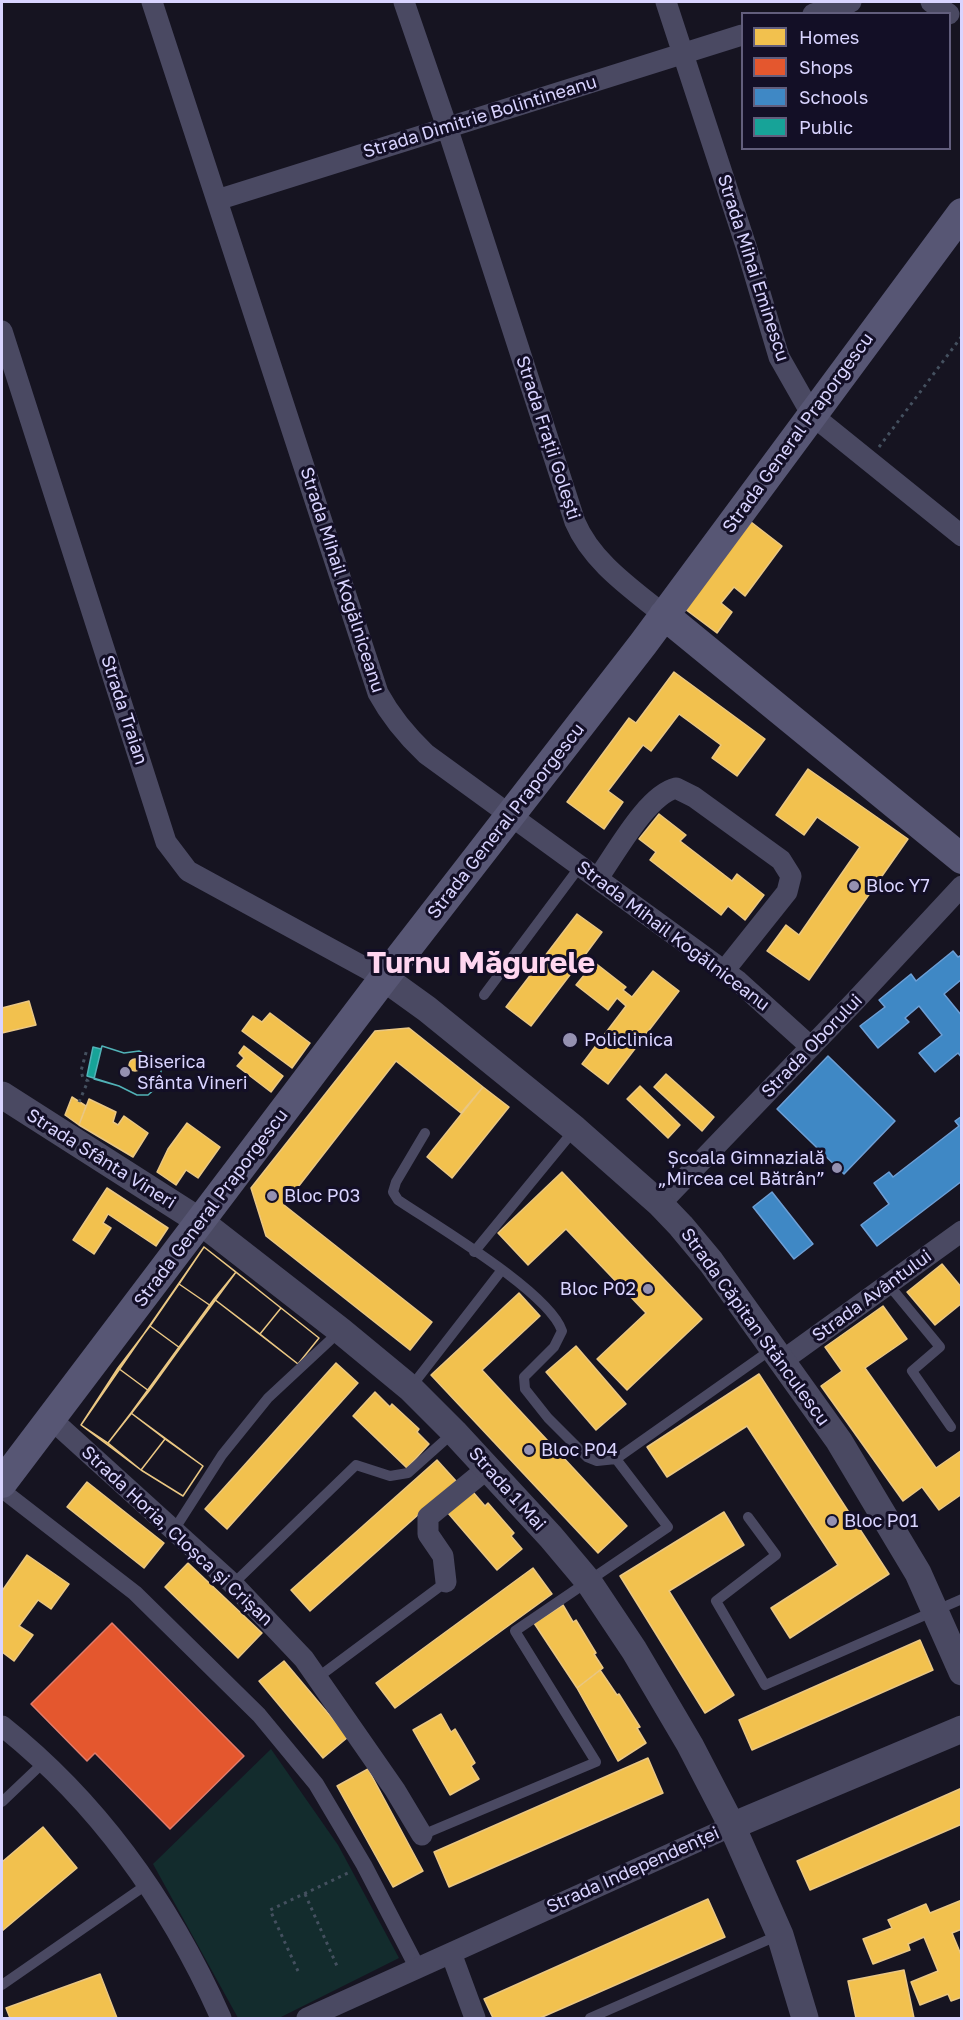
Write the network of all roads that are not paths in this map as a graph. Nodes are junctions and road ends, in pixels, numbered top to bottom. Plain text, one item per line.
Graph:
1 (152, 2) edge
2 (404, 2) edge
3 (666, 2) edge
4 (851, 2) edge
5 (931, 2) edge
6 (819, 12) edge
7 (946, 12) edge
8 (741, 35) edge
9 (684, 53) junction
10 (447, 127) junction
11 (218, 200) junction
12 (962, 213) edge
13 (2, 331) edge
14 (812, 415) junction
15 (962, 536) edge
16 (664, 615) junction
17 (511, 816) junction
18 (962, 859) edge
19 (581, 865) junction
20 (598, 878) junction
21 (962, 886) edge
22 (724, 970) junction
23 (384, 978) junction
24 (484, 995) dead end
25 (811, 1047) junction
26 (2, 1095) edge
27 (575, 1129) junction
28 (425, 1133) dead end
29 (660, 1204) junction
30 (201, 1222) junction
31 (960, 1234) edge
32 (474, 1252) junction
33 (501, 1271) junction
34 (888, 1284) junction
35 (341, 1331) junction
36 (777, 1354) junction
37 (410, 1388) junction
38 (50, 1418) junction
39 (951, 1427) dead end
40 (454, 1432) junction
41 (616, 1459) junction
42 (488, 1468) junction
43 (2, 1483) edge
44 (2, 1490) edge
45 (748, 1517) dead end
46 (174, 1530) junction
47 (588, 1581) junction
48 (446, 1582) joint
49 (233, 1584) junction
50 (962, 1599) edge
51 (934, 1611) junction
52 (962, 1672) edge
53 (317, 1678) junction
54 (2, 1726) edge
55 (962, 1729) edge
56 (43, 1763) junction
57 (2, 1802) edge
58 (732, 1826) junction
59 (422, 1835) joint
60 (149, 1883) junction
61 (780, 1935) junction
62 (451, 1953) junction
63 (417, 1967) junction
64 (2, 1985) edge
65 (221, 2019) edge
66 (307, 2019) edge
67 (475, 2019) edge
68 (590, 2019) edge
69 (805, 2019) edge

1 - 11 street, Strada Mihail Kogălniceanu
2 - 10 street, Strada Frații Golești
3 - 9 street, Strada Mihai Eminescu
4 - 6 street
5 - 7 street
8 - 9 street, Strada Dimitrie Bolintineanu
9 - 10 street, Strada Dimitrie Bolintineanu
9 - 14 street, Strada Mihai Eminescu
10 - 11 street, Strada Dimitrie Bolintineanu
10 - 16 street, Strada Frații Golești
11 - 17 street, Strada Mihail Kogălniceanu
12 - 14 main road, Strada General Praporgescu
13 - 23 street, Strada Traian
14 - 15 street, Strada Mihai Eminescu
14 - 16 main road, Strada General Praporgescu
16 - 17 main road, Strada General Praporgescu
16 - 18 main road, Strada Frații Golești
17 - 19 street, Strada Mihail Kogălniceanu
17 - 23 main road, Strada General Praporgescu
19 - 20 street, Strada Mihail Kogălniceanu
19 - 24 lane
20 - 22 street, Strada Mihail Kogălniceanu
20 - 22 street
21 - 25 street, Strada Oborului
22 - 25 street, Strada Mihail Kogălniceanu
23 - 27 street, Strada Căpitan Stănculescu
23 - 30 main road, Strada General Praporgescu
25 - 29 street, Strada Oborului
26 - 30 street, Strada Sfânta Vineri
27 - 29 street, Strada Căpitan Stănculescu
27 - 32 lane
28 - 32 lane
29 - 36 street, Strada Căpitan Stănculescu
30 - 35 street, Strada 1 Mai
30 - 38 main road, Strada General Praporgescu
31 - 34 street, Strada Avântului
32 - 33 lane
33 - 37 lane
33 - 41 lane
34 - 36 street, Strada Avântului
34 - 39 lane
35 - 37 street, Strada 1 Mai
35 - 46 lane
36 - 41 lane
36 - 51 street, Strada Căpitan Stănculescu
37 - 40 street, Strada 1 Mai
38 - 43 main road, Strada General Praporgescu
38 - 46 street, Strada Horia, Cloșca și Crișan
40 - 42 street, Strada 1 Mai
40 - 49 lane
41 - 47 lane
42 - 47 street, Strada 1 Mai
42 - 48 street
44 - 63 street
45 - 51 lane
46 - 49 street, Strada Horia, Cloșca și Crișan
47 - 58 street, Strada 1 Mai
47 - 59 lane
48 - 53 lane
49 - 53 street, Strada Horia, Cloșca și Crișan
50 - 51 lane
51 - 52 street, Strada Căpitan Stănculescu
53 - 59 street, Strada Horia, Cloșca și Crișan
54 - 56 street
55 - 58 street, Strada Independenței
56 - 57 lane
56 - 60 street
58 - 61 street, Strada 1 Mai
58 - 62 street, Strada Independenței
60 - 64 lane
60 - 65 street
61 - 68 lane
61 - 69 street, Strada 1 Mai
62 - 63 street, Strada Independenței
62 - 67 street
63 - 66 street, Strada Independenței

